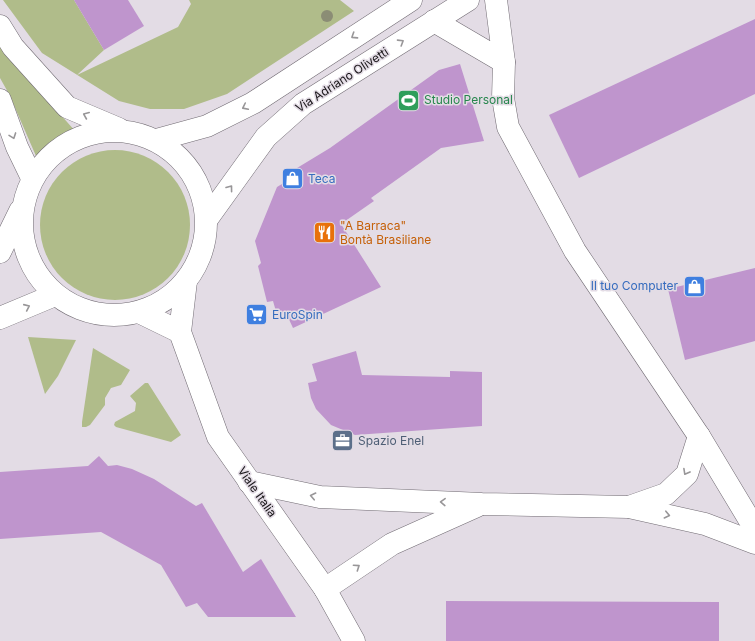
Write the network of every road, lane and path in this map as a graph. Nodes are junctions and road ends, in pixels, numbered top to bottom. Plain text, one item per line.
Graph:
1 (411, 0) edge
2 (468, 0) edge
3 (496, 0) edge
4 (434, 20) junction
5 (0, 26) edge
6 (504, 62) junction
7 (0, 100) edge
8 (122, 130) junction
9 (156, 140) junction
10 (32, 178) junction
11 (22, 208) junction
12 (207, 219) junction
13 (0, 252) edge
14 (186, 281) junction
15 (55, 294) junction
16 (139, 312) junction
17 (0, 318) edge
18 (180, 332) junction
19 (699, 436) junction
20 (250, 482) junction
21 (482, 504) junction
22 (629, 507) junction
23 (755, 529) edge
24 (755, 543) edge
25 (325, 589) junction
26 (354, 641) edge

1 -> 9 street
2 - 4 street, Via Adriano Olivetti
3 - 6 street
4 - 6 street
12 -> 4 street, Via Adriano Olivetti
8 -> 5 street
6 - 19 street
7 -> 10 street
8 - 9 street
8 - 10 street
9 - 12 street
10 - 11 street
11 - 13 street
11 - 15 street
12 - 14 street
14 - 16 street
14 - 18 street, Viale Italia
15 - 16 street
17 -> 15 street
16 - 18 street
18 - 20 street, Viale Italia
19 -> 22 street
19 - 23 street
21 -> 20 street
20 - 25 street, Viale Italia
21 - 22 street
25 -> 21 street
22 -> 24 street
25 - 26 street, Viale Italia

